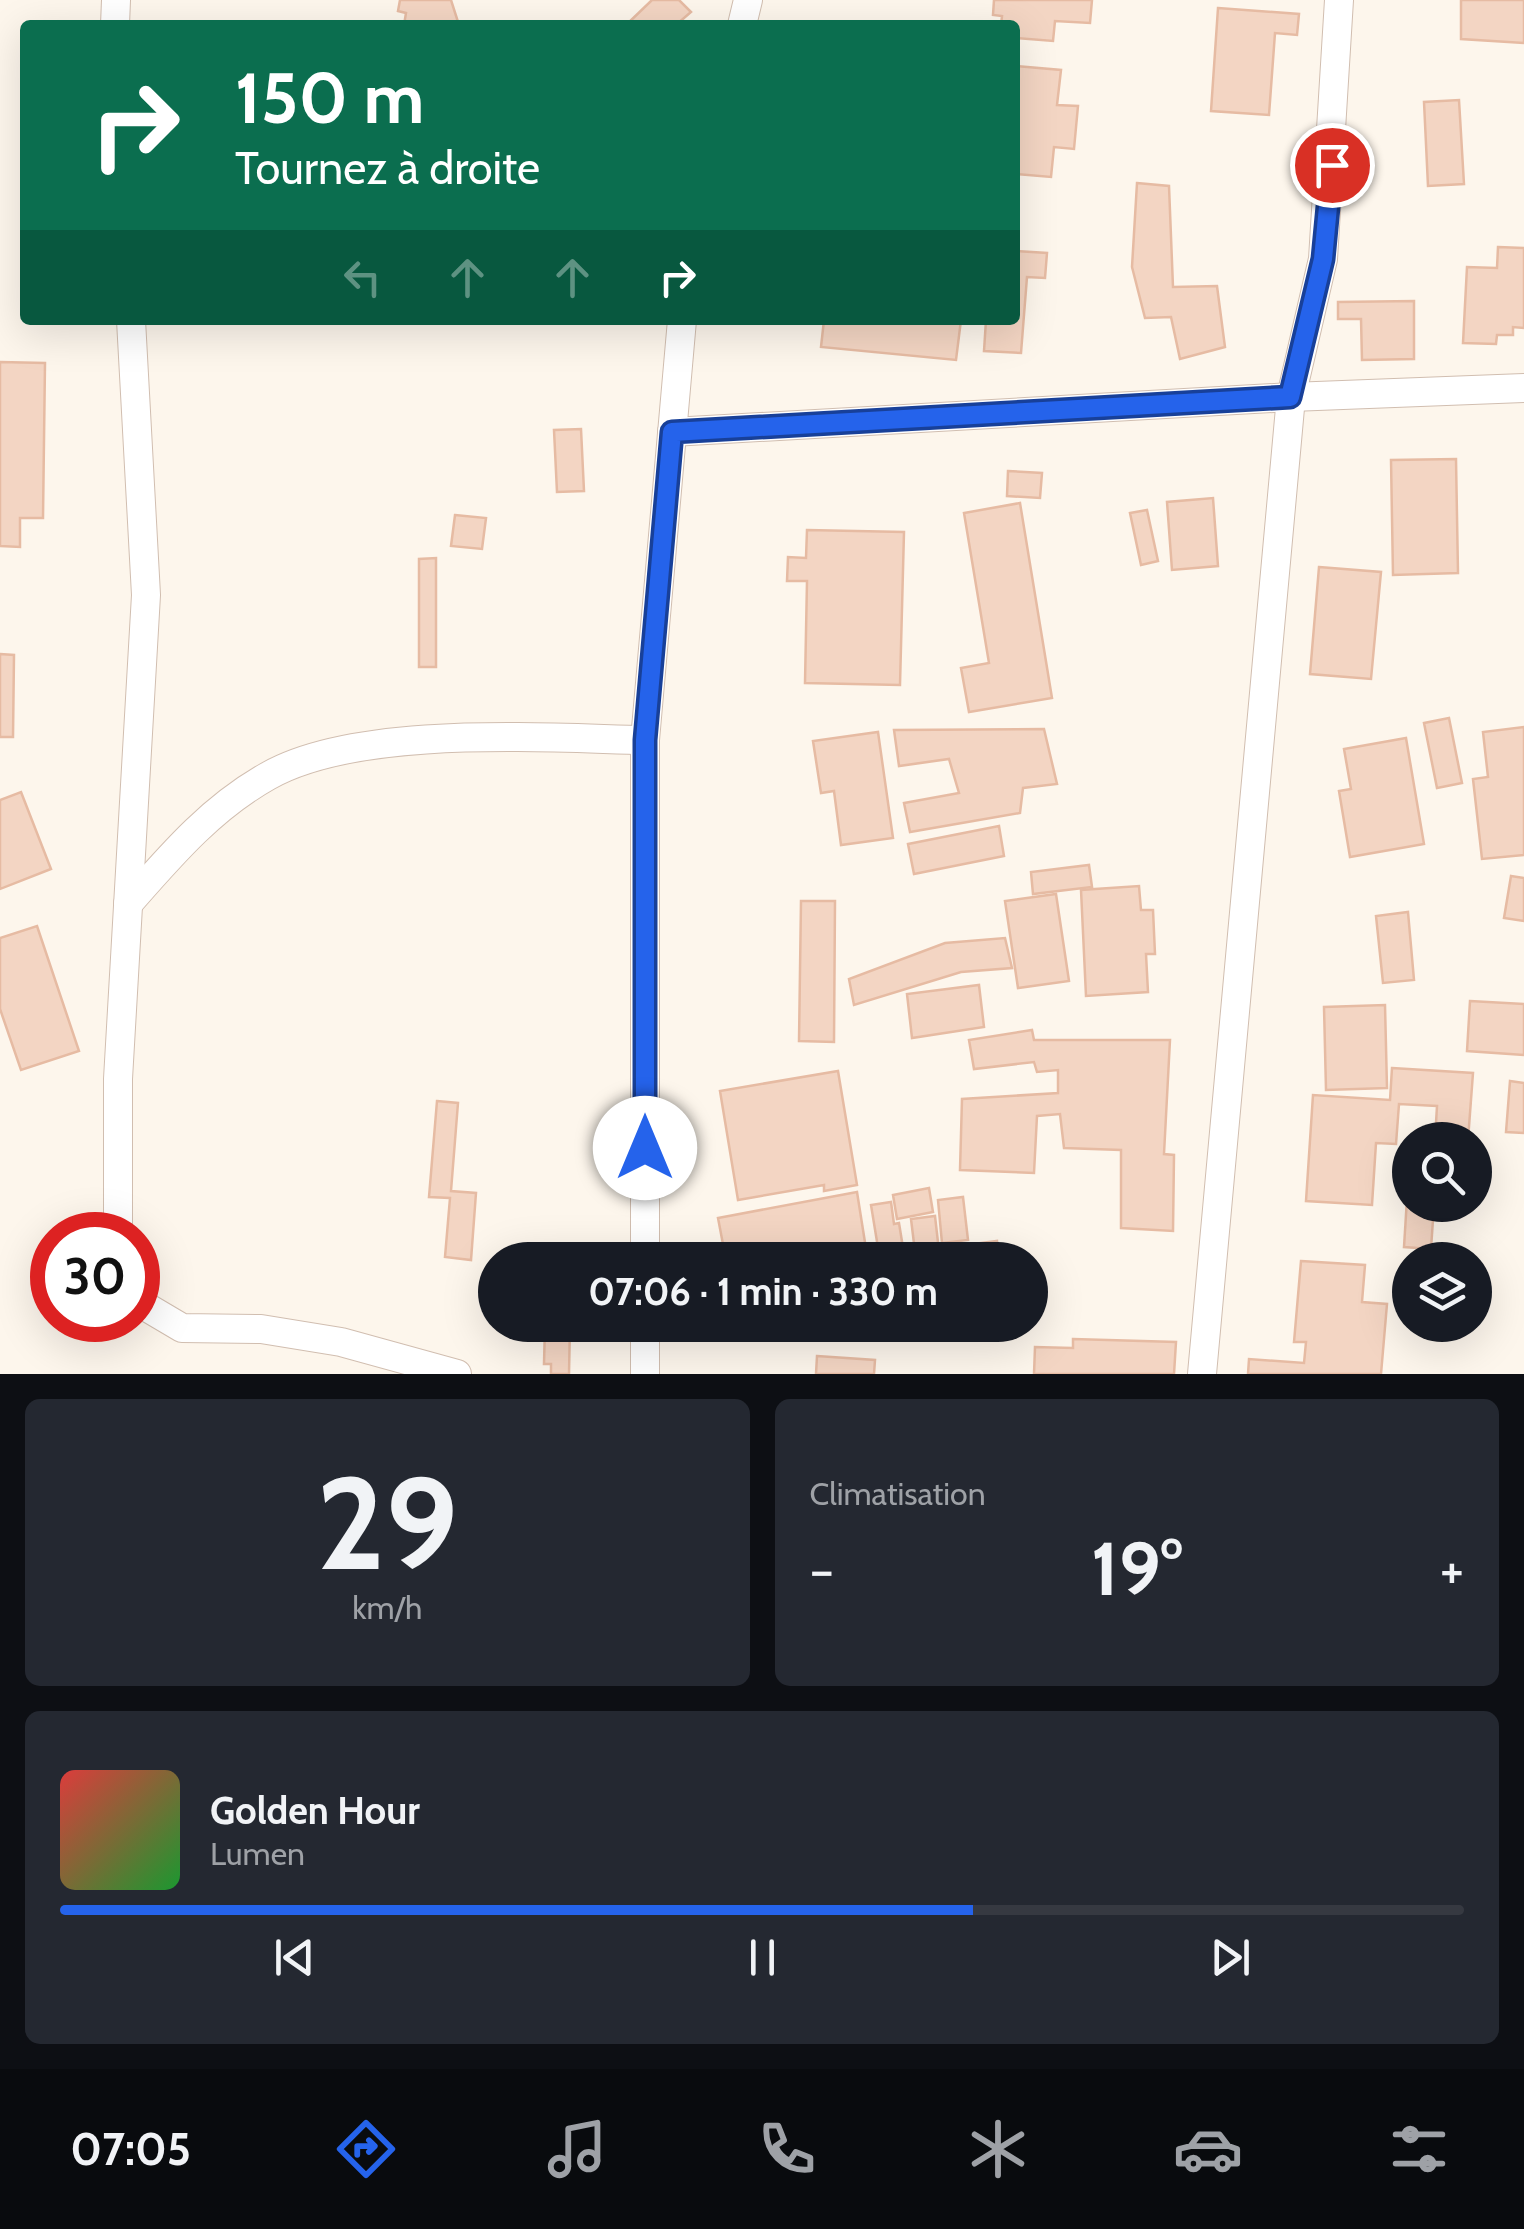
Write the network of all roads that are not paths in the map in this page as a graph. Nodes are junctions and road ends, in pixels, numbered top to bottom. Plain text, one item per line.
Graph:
1 (1339, 0) edge
2 (131, 325) edge
3 (682, 325) edge
4 (1524, 388) edge
5 (1290, 397) junction
6 (672, 432) junction
7 (645, 740) junction
8 (128, 904) junction
9 (118, 1212) edge
10 (645, 1242) edge
11 (160, 1315) edge
12 (645, 1342) edge
13 (457, 1374) edge
14 (645, 1374) edge
15 (1202, 1374) edge

1 - 5 street
2 - 8 street
3 - 6 street
4 - 5 street
5 - 6 street
5 - 15 street
6 - 7 street
7 - 8 street
7 - 10 street
8 - 9 street
11 - 13 street
12 - 14 street

